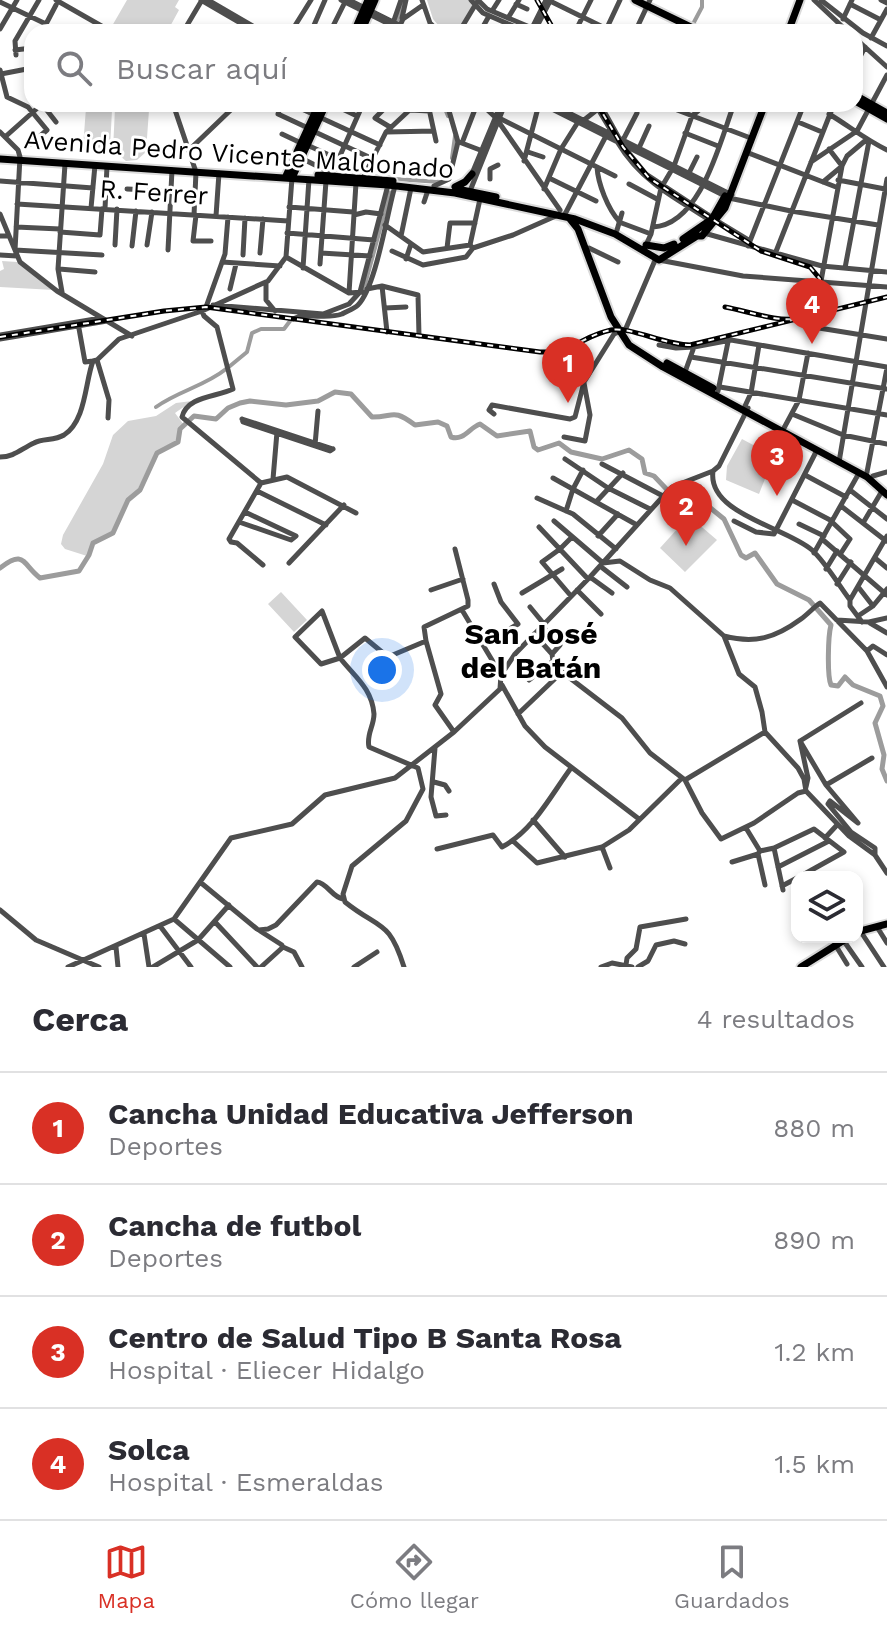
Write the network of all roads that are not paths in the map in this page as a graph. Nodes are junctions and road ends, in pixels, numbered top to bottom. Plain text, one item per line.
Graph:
1 (17, 0) edge
2 (39, 0) edge
3 (203, 0) edge
4 (311, 0) edge
5 (325, 0) edge
6 (375, 0) edge
7 (403, 0) edge
8 (499, 0) edge
9 (549, 0) edge
10 (591, 0) edge
11 (620, 0) edge
12 (627, 0) edge
13 (635, 0) edge
14 (802, 0) edge
15 (881, 0) edge
16 (345, 1) edge
17 (475, 1) edge
18 (821, 1) edge
19 (0, 2) edge
20 (58, 2) edge
21 (518, 2) edge
22 (851, 2) edge
23 (423, 3) edge
24 (887, 3) edge
25 (647, 5) edge
26 (12, 8) junction
27 (367, 9) edge
28 (527, 9) dead end
29 (887, 9) edge
30 (491, 13) junction
31 (231, 15) junction
32 (29, 16) junction
33 (583, 18) junction
34 (507, 20) junction
35 (881, 20) junction
36 (25, 24) edge
37 (46, 24) joint
38 (99, 24) edge
39 (190, 24) edge
40 (244, 24) edge
41 (248, 24) edge
42 (296, 24) edge
43 (314, 24) edge
44 (334, 24) edge
45 (392, 24) edge
46 (400, 24) edge
47 (403, 24) edge
48 (431, 24) edge
49 (463, 24) edge
50 (485, 24) edge
51 (505, 24) edge
52 (516, 24) edge
53 (534, 24) edge
54 (537, 24) edge
55 (580, 24) edge
56 (595, 24) edge
57 (611, 24) edge
58 (639, 24) edge
59 (679, 24) edge
60 (685, 24) edge
61 (793, 24) edge
62 (842, 24) edge
63 (842, 24) edge
64 (846, 24) edge
65 (24, 25) edge
66 (0, 29) edge
67 (863, 33) edge
68 (871, 38) junction
69 (863, 45) edge
70 (887, 46) edge
71 (24, 50) edge
72 (887, 67) edge
73 (24, 69) edge
74 (0, 72) edge
75 (887, 75) edge
76 (863, 103) edge
77 (24, 105) edge
78 (870, 107) junction
79 (48, 112) edge
80 (178, 112) edge
81 (229, 112) edge
82 (279, 112) edge
83 (308, 112) edge
84 (318, 112) edge
85 (321, 112) edge
86 (348, 112) edge
87 (359, 112) edge
88 (381, 112) edge
89 (407, 112) edge
90 (430, 112) edge
91 (450, 112) edge
92 (474, 112) edge
93 (488, 112) edge
94 (500, 112) edge
95 (539, 112) edge
96 (560, 112) edge
97 (565, 112) edge
98 (592, 112) edge
99 (604, 112) edge
100 (682, 112) edge
101 (697, 112) edge
102 (731, 112) edge
103 (759, 112) edge
104 (760, 112) edge
105 (801, 112) edge
106 (32, 113) joint
107 (637, 113) dead end
108 (829, 114) joint
109 (317, 116) junction
110 (357, 116) junction
111 (692, 116) junction
112 (887, 116) edge
113 (497, 119) junction
114 (581, 121) junction
115 (56, 122) dead end
116 (798, 122) junction
117 (649, 126) dead end
118 (725, 128) junction
119 (310, 130) junction
120 (388, 130) junction
121 (350, 131) junction
122 (434, 131) junction
123 (857, 131) junction
124 (822, 132) junction
125 (685, 133) junction
126 (3, 134) edge
127 (282, 134) dead end
128 (532, 135) junction
129 (748, 137) junction
130 (617, 139) junction
131 (867, 140) junction
132 (436, 141) dead end
133 (460, 142) junction
134 (31, 144) dead end
135 (304, 144) junction
136 (344, 145) junction
137 (380, 145) junction
138 (718, 146) junction
139 (639, 148) junction
140 (190, 149) junction
141 (561, 149) junction
142 (829, 149) junction
143 (480, 150) junction
144 (887, 150) edge
145 (528, 152) junction
146 (746, 152) junction
147 (483, 157) junction
148 (543, 157) dead end
149 (697, 157) dead end
150 (0, 158) edge
151 (301, 158) junction
152 (20, 159) junction
153 (337, 159) junction
154 (373, 159) junction
155 (524, 161) junction
156 (65, 163) junction
157 (810, 163) junction
158 (95, 165) junction
159 (498, 165) dead end
160 (107, 166) junction
161 (595, 166) junction
162 (780, 166) junction
163 (842, 166) junction
164 (673, 168) junction
165 (490, 169) junction
166 (172, 170) junction
167 (197, 171) junction
168 (219, 173) junction
169 (689, 173) junction
170 (474, 174) junction
171 (805, 175) junction
172 (289, 176) junction
173 (615, 176) dead end
174 (329, 177) junction
175 (362, 178) junction
176 (549, 178) junction
177 (309, 179) junction
178 (887, 179) edge
179 (0, 181) edge
180 (18, 182) junction
181 (823, 182) junction
182 (391, 184) junction
183 (629, 184) dead end
184 (705, 184) junction
185 (837, 184) junction
186 (861, 184) junction
187 (63, 186) junction
188 (661, 187) junction
189 (93, 188) junction
190 (411, 188) junction
191 (431, 188) junction
192 (449, 188) junction
193 (127, 189) dead end
194 (885, 189) edge
195 (544, 190) junction
196 (171, 191) junction
197 (467, 193) junction
198 (578, 193) junction
199 (730, 196) junction
200 (480, 199) junction
201 (657, 199) junction
202 (596, 201) dead end
203 (424, 202) dead end
204 (17, 204) junction
205 (689, 205) junction
206 (764, 205) junction
207 (62, 207) junction
208 (289, 207) junction
209 (91, 208) junction
210 (103, 209) junction
211 (117, 209) junction
212 (307, 209) junction
213 (324, 210) junction
214 (136, 211) junction
215 (791, 211) junction
216 (152, 212) junction
217 (170, 213) junction
218 (622, 213) dead end
219 (0, 214) edge
220 (354, 214) junction
221 (381, 214) junction
222 (567, 214) junction
223 (195, 215) junction
224 (216, 216) junction
225 (228, 217) junction
226 (245, 218) junction
227 (831, 218) junction
228 (263, 219) junction
229 (288, 221) junction
230 (854, 221) junction
231 (475, 223) junction
232 (618, 224) junction
233 (385, 225) junction
234 (878, 225) junction
235 (16, 227) junction
236 (597, 227) junction
237 (706, 228) junction
238 (652, 230) junction
239 (60, 231) junction
240 (287, 233) junction
241 (305, 235) junction
242 (0, 236) edge
243 (9, 236) junction
244 (322, 236) junction
245 (401, 236) junction
246 (352, 238) junction
247 (586, 239) junction
248 (374, 240) junction
249 (211, 241) dead end
250 (411, 244) junction
251 (674, 244) junction
252 (749, 244) junction
253 (115, 245) dead end
254 (147, 245) dead end
255 (646, 245) junction
256 (132, 246) dead end
257 (447, 248) junction
258 (589, 248) junction
259 (471, 249) junction
260 (168, 250) dead end
261 (392, 251) dead end
262 (16, 253) junction
263 (58, 253) junction
264 (260, 253) dead end
265 (321, 253) junction
266 (775, 254) junction
267 (0, 255) edge
268 (102, 255) dead end
269 (243, 255) dead end
270 (351, 255) junction
271 (370, 256) junction
272 (659, 256) junction
273 (286, 257) junction
274 (406, 259) junction
275 (222, 262) junction
276 (618, 262) dead end
277 (236, 264) junction
278 (320, 264) dead end
279 (280, 266) junction
280 (822, 266) junction
281 (303, 268) junction
282 (845, 268) junction
283 (58, 269) junction
284 (871, 271) junction
285 (95, 272) dead end
286 (887, 272) edge
287 (821, 281) junction
288 (266, 282) junction
289 (868, 285) junction
290 (382, 286) junction
291 (887, 287) edge
292 (230, 289) dead end
293 (364, 291) junction
294 (62, 293) junction
295 (349, 293) junction
296 (226, 303) junction
297 (406, 307) dead end
298 (207, 308) junction
299 (385, 308) junction
300 (276, 312) junction
301 (105, 319) junction
302 (293, 319) dead end
303 (78, 324) junction
304 (819, 328) dead end
305 (387, 332) dead end
306 (622, 332) junction
307 (860, 335) junction
308 (419, 336) dead end
309 (0, 337) edge
310 (133, 337) junction
311 (887, 339) edge
312 (728, 342) junction
313 (659, 345) dead end
314 (759, 345) junction
315 (694, 347) junction
316 (808, 353) junction
317 (691, 357) junction
318 (95, 360) junction
319 (856, 362) junction
320 (724, 363) junction
321 (887, 367) edge
322 (755, 369) junction
323 (685, 372) junction
324 (803, 377) junction
325 (584, 382) junction
326 (851, 385) junction
327 (719, 389) junction
328 (885, 389) edge
329 (751, 393) junction
330 (884, 398) edge
331 (799, 400) junction
332 (848, 408) junction
333 (746, 409) junction
334 (318, 411) dead end
335 (878, 413) junction
336 (494, 414) dead end
337 (792, 414) junction
338 (887, 415) edge
339 (108, 418) dead end
340 (784, 428) junction
341 (277, 432) junction
342 (843, 435) junction
343 (564, 437) dead end
344 (873, 441) junction
345 (887, 444) edge
346 (817, 450) junction
347 (0, 457) edge
348 (837, 457) junction
349 (565, 459) dead end
350 (602, 464) dead end
351 (583, 470) junction
352 (713, 471) junction
353 (887, 472) edge
354 (623, 473) junction
355 (866, 473) junction
356 (805, 475) junction
357 (553, 478) dead end
358 (273, 479) junction
359 (261, 483) junction
360 (608, 488) junction
361 (573, 489) junction
362 (850, 490) junction
363 (257, 491) junction
364 (667, 491) junction
365 (885, 491) edge
366 (846, 497) junction
367 (537, 498) dead end
368 (792, 500) junction
369 (596, 502) junction
370 (343, 506) junction
371 (841, 506) junction
372 (872, 507) junction
373 (650, 509) junction
374 (566, 511) junction
375 (245, 512) junction
376 (618, 514) junction
377 (887, 519) edge
378 (554, 521) dead end
379 (734, 521) dead end
380 (239, 522) junction
381 (832, 522) junction
382 (863, 523) junction
383 (799, 524) dead end
384 (326, 525) junction
385 (637, 525) junction
386 (539, 527) dead end
387 (777, 530) junction
388 (598, 536) junction
389 (572, 537) junction
390 (823, 538) junction
391 (886, 539) edge
392 (455, 549) dead end
393 (560, 549) junction
394 (616, 549) junction
395 (839, 552) junction
396 (814, 553) junction
397 (875, 558) junction
398 (851, 562) junction
399 (289, 563) dead end
400 (263, 565) dead end
401 (602, 565) junction
402 (887, 568) edge
403 (562, 569) dead end
404 (826, 569) junction
405 (551, 576) junction
406 (866, 576) junction
407 (589, 578) junction
408 (463, 579) junction
409 (494, 584) dead end
410 (837, 584) junction
411 (627, 587) dead end
412 (859, 588) junction
413 (431, 590) dead end
414 (577, 590) junction
415 (886, 592) edge
416 (522, 593) dead end
417 (612, 593) dead end
418 (571, 596) junction
419 (850, 600) junction
420 (873, 606) junction
421 (530, 607) dead end
422 (462, 610) junction
423 (601, 614) dead end
424 (887, 618) edge
425 (836, 620) junction
426 (863, 620) junction
427 (543, 625) junction
428 (887, 633) edge
429 (534, 634) junction
430 (724, 636) junction
431 (426, 641) junction
432 (483, 645) junction
433 (887, 646) edge
434 (867, 651) junction
435 (885, 653) edge
436 (552, 657) junction
437 (340, 658) junction
438 (562, 672) junction
439 (501, 675) junction
440 (885, 678) edge
441 (529, 680) dead end
442 (502, 685) junction
443 (887, 687) edge
444 (861, 703) dead end
445 (518, 714) junction
446 (454, 732) junction
447 (765, 732) junction
448 (800, 741) junction
449 (435, 747) junction
450 (872, 758) dead end
451 (414, 765) junction
452 (571, 768) junction
453 (684, 779) junction
454 (434, 782) junction
455 (826, 785) junction
456 (806, 789) junction
457 (449, 791) dead end
458 (446, 815) dead end
459 (639, 819) junction
460 (533, 820) junction
461 (837, 825) junction
462 (746, 828) junction
463 (827, 839) junction
464 (513, 841) junction
465 (602, 847) junction
466 (774, 848) junction
467 (437, 849) dead end
468 (759, 852) junction
469 (875, 855) junction
470 (565, 857) junction
471 (732, 862) dead end
472 (778, 867) junction
473 (610, 868) dead end
474 (811, 871) edge
475 (887, 873) edge
476 (200, 882) junction
477 (791, 883) edge
478 (765, 885) dead end
479 (342, 899) junction
480 (229, 905) junction
481 (0, 910) edge
482 (174, 919) junction
483 (686, 919) dead end
484 (215, 922) junction
485 (887, 922) edge
486 (876, 925) junction
487 (160, 926) junction
488 (257, 929) junction
489 (863, 929) edge
490 (863, 929) edge
491 (144, 934) junction
492 (863, 937) edge
493 (198, 940) junction
494 (836, 943) edge
495 (838, 943) edge
496 (847, 943) edge
497 (887, 943) edge
498 (685, 944) dead end
499 (835, 945) junction
500 (116, 947) junction
501 (283, 947) junction
502 (377, 952) dead end
503 (181, 953) junction
504 (812, 958) junction
505 (83, 959) junction
506 (847, 964) dead end
507 (883, 965) edge
508 (629, 966) edge
509 (68, 967) edge
510 (99, 967) edge
511 (118, 967) edge
512 (151, 967) edge
513 (191, 967) edge
514 (230, 967) edge
515 (259, 967) edge
516 (302, 967) edge
517 (354, 967) edge
518 (404, 967) edge
519 (601, 967) edge
520 (638, 967) edge
521 (798, 967) edge
522 (862, 967) edge

1 - 26 street
2 - 32 street
3 - 31 street
3 - 39 street
4 - 42 street
5 - 43 street
6 - 27 main road
7 - 46 street
8 - 30 street
9 - 33 street
9 - 53 street
9 - 54 street
10 - 33 street
11 - 57 street
12 - 25 main road
13 - 25 main road
14 - 61 main road
15 - 24 street
16 - 27 street
16 - 44 street
17 - 30 street
17 - 49 street
18 - 62 street
18 - 63 street
19 - 26 street
20 - 37 street
20 - 38 street
21 - 28 street
21 - 34 street
22 - 35 street
22 - 64 street
23 - 47 street
23 - 48 street
25 - 58 street
25 - 59 main road
25 - 60 main road
26 - 32 street
26 - 66 street
27 - 45 street
29 - 35 street
30 - 34 street
30 - 50 street
31 - 40 street
31 - 41 street
32 - 36 street
32 - 37 street
33 - 55 street
33 - 56 street
34 - 51 street
34 - 52 street
35 - 68 street
65 - 71 street
67 - 68 street
68 - 70 street
69 - 72 street
73 - 74 street
74 - 77 street
75 - 78 street
76 - 78 main road
78 - 112 main road
78 - 123 street
79 - 115 street
80 - 140 street
81 - 140 street
82 - 119 street
83 - 109 street
84 - 109 main road
85 - 109 main road
86 - 110 street
87 - 110 street
88 - 120 street
89 - 120 street
90 - 122 street
91 - 133 street
92 - 133 street
93 - 113 street
94 - 113 street
95 - 128 street
96 - 114 street
97 - 114 street
98 - 114 street
99 - 130 street
100 - 111 street
101 - 111 street
102 - 118 street
103 - 129 main road
104 - 146 main road
105 - 116 street
106 - 126 street
106 - 134 street
107 - 130 street
108 - 123 street
108 - 124 street
109 - 119 main road
109 - 121 street
110 - 121 street
111 - 118 street
111 - 125 street
113 - 128 street
113 - 143 street
113 - 147 street
113 - 155 street
114 - 130 street
114 - 141 street
116 - 124 street
116 - 162 street
117 - 139 street
118 - 129 street
118 - 138 street
119 - 135 main road
119 - 136 street
120 - 122 street
120 - 137 street
121 - 136 street
121 - 137 street
122 - 132 street
123 - 131 street
123 - 142 street
124 - 157 street
125 - 138 street
125 - 164 street
126 - 152 street
127 - 135 street
128 - 141 street
128 - 145 street
129 - 199 main road
130 - 139 street
130 - 161 street
130 - 164 street
130 - 188 street
131 - 144 street
131 - 163 street
131 - 186 street
133 - 143 street
133 - 191 street
135 - 151 main road
135 - 153 street
135 - 172 main road
136 - 153 street
136 - 154 street
137 - 154 street
138 - 184 street
139 - 164 street
140 - 167 street
141 - 161 street
141 - 176 street
142 - 157 street
142 - 163 street
143 - 170 street
145 - 148 street
145 - 155 street
146 - 162 street
146 - 199 main road
147 - 165 street
147 - 170 street
149 - 169 street
150 - 152 main road, Avenida Pedro Vicente Maldonado
151 - 172 main road
151 - 174 street
152 - 156 main road, Avenida Pedro Vicente Maldonado
152 - 167 main road, Avenida Pedro Vicente Maldonado
152 - 180 street
153 - 174 street
153 - 175 street
154 - 175 street
155 - 195 street
156 - 158 main road, Avenida Pedro Vicente Maldonado
156 - 187 street
157 - 171 street
158 - 160 main road, Avenida Pedro Vicente Maldonado
158 - 189 street
159 - 165 street
160 - 166 main road, Avenida Pedro Vicente Maldonado
160 - 210 street
161 - 173 street
161 - 198 street
161 - 232 street
162 - 171 street
162 - 206 street
163 - 181 street
163 - 185 street
164 - 169 street
164 - 184 street
164 - 188 street
165 - 170 street
166 - 167 main road, Avenida Pedro Vicente Maldonado
166 - 196 street
167 - 168 main road, Avenida Pedro Vicente Maldonado
167 - 172 main road, Avenida Pedro Vicente Maldonado
167 - 223 street
168 - 172 main road, Avenida Pedro Vicente Maldonado
168 - 224 street
169 - 184 street
170 - 192 main road
170 - 197 street
171 - 181 street
171 - 215 street
172 - 174 main road, Avenida Pedro Vicente Maldonado
172 - 177 main road, Avenida Pedro Vicente Maldonado
172 - 208 street
174 - 175 main road, Avenida Pedro Vicente Maldonado
174 - 177 main road, Avenida Pedro Vicente Maldonado
174 - 213 street
175 - 182 main road, Avenida Pedro Vicente Maldonado
175 - 220 street
176 - 195 street
176 - 198 street
177 - 212 street
178 - 194 street
179 - 180 street
180 - 187 street
180 - 204 street
181 - 185 street
182 - 190 main road, Avenida Pedro Vicente Maldonado
182 - 191 main road, Avenida Pedro Vicente Maldonado
182 - 221 street
182 - 233 street
183 - 201 street
184 - 199 street
184 - 205 street
185 - 186 street
185 - 227 street
186 - 194 street
186 - 230 street
187 - 189 street
187 - 207 street
188 - 201 street
188 - 205 street
189 - 209 street
190 - 191 main road, Avenida Pedro Vicente Maldonado
190 - 245 street
191 - 192 main road, Avenida Pedro Vicente Maldonado
191 - 197 main road, Avenida Pedro Vicente Maldonado
191 - 203 street
192 - 197 main road, Avenida Pedro Vicente Maldonado
193 - 196 street
194 - 234 street
195 - 222 street
196 - 217 street
197 - 200 main road, Avenida Pedro Vicente Maldonado
197 - 222 main road, Avenida Pedro Vicente Maldonado
198 - 202 street
198 - 222 street
199 - 206 street
199 - 237 main road
200 - 222 main road, Avenida Pedro Vicente Maldonado
200 - 231 street
201 - 238 street
204 - 207 street, R. Ferrer
204 - 235 street
205 - 237 street
205 - 238 street
206 - 215 street
206 - 252 street
207 - 209 street, R. Ferrer
207 - 239 street
208 - 212 street
208 - 229 street
209 - 210 street, R. Ferrer
210 - 211 street, R. Ferrer
210 - 239 street
211 - 214 street, R. Ferrer
211 - 253 street
212 - 213 street
212 - 241 street
213 - 220 street
213 - 244 street
214 - 216 street, R. Ferrer
214 - 256 street
215 - 227 street
215 - 266 street
216 - 217 street, R. Ferrer
216 - 254 street
217 - 223 street, R. Ferrer
217 - 260 street
218 - 232 street
219 - 243 street
220 - 221 street
220 - 246 street
221 - 248 street
222 - 232 main road, Avenida Pedro Vicente Maldonado
222 - 236 main road, Avenida Pedro Vicente Maldonado
222 - 247 main road
222 - 259 street
222 - 306 main road
223 - 224 street, R. Ferrer
223 - 249 street
224 - 225 street, R. Ferrer
225 - 226 street, R. Ferrer
225 - 275 street
226 - 228 street, R. Ferrer
226 - 269 street
227 - 230 street
227 - 280 street
228 - 229 street, R. Ferrer
228 - 264 street
229 - 240 street
230 - 234 street
230 - 282 street
231 - 257 street
231 - 259 street
232 - 238 street
232 - 255 main road, Avenida Pedro Vicente Maldonado
233 - 245 street
233 - 293 street
234 - 284 street
235 - 239 street
235 - 262 street
236 - 247 main road
236 - 272 main road, Avenida Pedro Vicente Maldonado
237 - 251 main road
237 - 252 street
237 - 252 street
237 - 272 main road
238 - 255 street
239 - 263 street
240 - 241 street
240 - 273 street
241 - 244 street
241 - 281 street
242 - 243 street
243 - 262 street
244 - 246 street
244 - 265 street
245 - 250 street
246 - 248 street
246 - 270 street
247 - 258 main road
248 - 271 street
250 - 257 street
250 - 274 street
251 - 255 main road
251 - 272 main road
252 - 266 street
255 - 272 main road, Avenida Pedro Vicente Maldonado
257 - 259 street
258 - 276 street
258 - 306 main road
259 - 274 street
261 - 274 street
262 - 263 street
262 - 267 street
262 - 294 street
263 - 268 street
263 - 283 street
265 - 270 street
265 - 278 street
266 - 280 street
270 - 271 street
270 - 295 street
271 - 293 street
272 - 287 street
272 - 306 street
273 - 279 street
273 - 281 street
275 - 277 street
275 - 298 street
277 - 279 street
277 - 292 street
279 - 288 street
280 - 282 street
280 - 287 street
281 - 295 street
282 - 284 street
283 - 285 street
283 - 294 street
284 - 286 street
284 - 289 street
287 - 289 street
288 - 296 street
288 - 300 street
289 - 291 street
289 - 307 street
290 - 293 street
290 - 299 street
290 - 308 street
293 - 295 street
293 - 300 street
293 - 302 street
294 - 301 street
296 - 298 street
296 - 300 street
297 - 299 street
298 - 310 street
298 - 359 street
299 - 305 street
301 - 303 street
301 - 310 street
303 - 309 street
303 - 318 street
304 - 307 street
306 - 323 main road
306 - 325 street
306 - 333 main road
307 - 311 street
307 - 319 street
310 - 318 street
312 - 314 street
312 - 315 street
312 - 320 street
313 - 315 street
314 - 316 street
314 - 322 street
315 - 317 street
316 - 319 street
316 - 324 street
317 - 320 street
317 - 323 street
318 - 339 street
318 - 347 street
319 - 321 street
319 - 326 street
320 - 322 street
320 - 327 street
321 - 328 street
322 - 324 street
322 - 329 street
323 - 327 main road
324 - 326 street
324 - 331 street
325 - 336 street
325 - 343 street
326 - 328 street
326 - 332 street
327 - 329 street
327 - 333 main road
328 - 330 street
329 - 331 street
329 - 333 street
330 - 335 street
331 - 332 street
331 - 337 street
332 - 335 street
332 - 342 street
333 - 340 main road
333 - 346 main road
333 - 352 street
334 - 341 street
335 - 338 street
335 - 344 street
337 - 340 street
337 - 342 street
340 - 348 main road
341 - 341 street
341 - 358 street
342 - 344 street
342 - 348 street
344 - 345 street
344 - 355 street
346 - 348 main road
346 - 356 street
348 - 355 main road
349 - 351 street
350 - 354 street
351 - 360 street
351 - 361 street
352 - 364 street
352 - 387 street
353 - 355 street
354 - 360 street
354 - 364 street
355 - 362 street
355 - 365 main road
355 - 365 main road
356 - 366 street
356 - 368 street
357 - 361 street
358 - 359 street
358 - 370 street
359 - 363 street
359 - 370 street
360 - 369 street
360 - 373 street
361 - 369 street
361 - 374 street
362 - 366 street
362 - 372 street
363 - 375 street
363 - 384 street
364 - 373 street
365 - 372 street
366 - 371 street
367 - 374 street
368 - 381 street
368 - 387 street
369 - 376 street
370 - 384 street
371 - 381 street
371 - 382 street
372 - 377 street
372 - 382 street
373 - 385 street
374 - 388 street
375 - 380 street
375 - 380 street
376 - 385 street
376 - 388 street
378 - 389 street
379 - 387 street
380 - 400 street
381 - 390 street
381 - 395 street
382 - 391 street
383 - 390 street
384 - 399 street
385 - 394 street
386 - 393 street
387 - 396 street
388 - 394 street
389 - 393 street
389 - 401 street
390 - 395 street
390 - 396 street
391 - 397 street
392 - 408 street
393 - 405 street
393 - 407 street
394 - 401 street
395 - 398 street
395 - 404 street
396 - 404 street
397 - 402 street
397 - 406 street
398 - 406 street
398 - 410 street
401 - 407 street
401 - 411 street
401 - 430 street
403 - 405 street
404 - 410 street
405 - 416 street
405 - 418 street
406 - 412 street
406 - 415 street
407 - 414 street
407 - 417 street
408 - 413 street
408 - 422 street
409 - 432 street
410 - 419 street
412 - 419 street
412 - 420 street
414 - 418 street
414 - 423 street
415 - 420 street
418 - 427 street
419 - 426 street
420 - 426 street
421 - 427 street
422 - 431 street
422 - 432 street
424 - 426 street
425 - 426 street
425 - 430 street
425 - 434 street
426 - 428 street
427 - 429 street
427 - 436 street
429 - 436 street
429 - 439 street
430 - 447 street
431 - 437 street
431 - 446 street
432 - 439 street
433 - 435 street
434 - 435 street
434 - 440 street
436 - 438 street
436 - 441 street
437 - 437 street
437 - 451 street
438 - 445 street
438 - 453 street
439 - 442 street
440 - 443 street
442 - 445 street
442 - 446 street
444 - 448 street
445 - 452 street
446 - 449 street
447 - 453 street
447 - 456 street
448 - 455 street
448 - 456 street
449 - 451 street
449 - 454 street
450 - 455 street
451 - 476 street
451 - 479 street
452 - 459 street
452 - 460 street
453 - 459 street
453 - 462 street
454 - 457 street
454 - 458 street
455 - 469 street
456 - 461 street
456 - 462 street
459 - 465 street
460 - 464 street
460 - 470 street
461 - 463 street
461 - 469 street
462 - 468 street
463 - 466 street
463 - 472 street
463 - 474 street
464 - 467 street
464 - 470 street
465 - 470 street
465 - 473 street
466 - 468 street
466 - 472 street
468 - 471 street
468 - 478 street
469 - 475 street
472 - 477 street
476 - 480 street
476 - 482 street
479 - 488 street
479 - 518 street
480 - 484 street
480 - 488 street
481 - 505 street
482 - 487 street
482 - 493 street
483 - 508 street
484 - 493 street
484 - 515 street
485 - 486 main road
485 - 490 main road
486 - 489 main road
486 - 497 street
487 - 491 street
487 - 503 street
488 - 501 street
491 - 500 street
491 - 512 street
492 - 507 street
493 - 503 street
493 - 514 street
494 - 504 main road
495 - 499 main road
496 - 522 street
498 - 520 street
499 - 504 main road
499 - 506 street
500 - 505 street
500 - 511 street
501 - 515 street
501 - 516 street
502 - 517 street
503 - 512 street
503 - 513 street
504 - 521 main road
505 - 509 street
505 - 510 street
508 - 519 street

